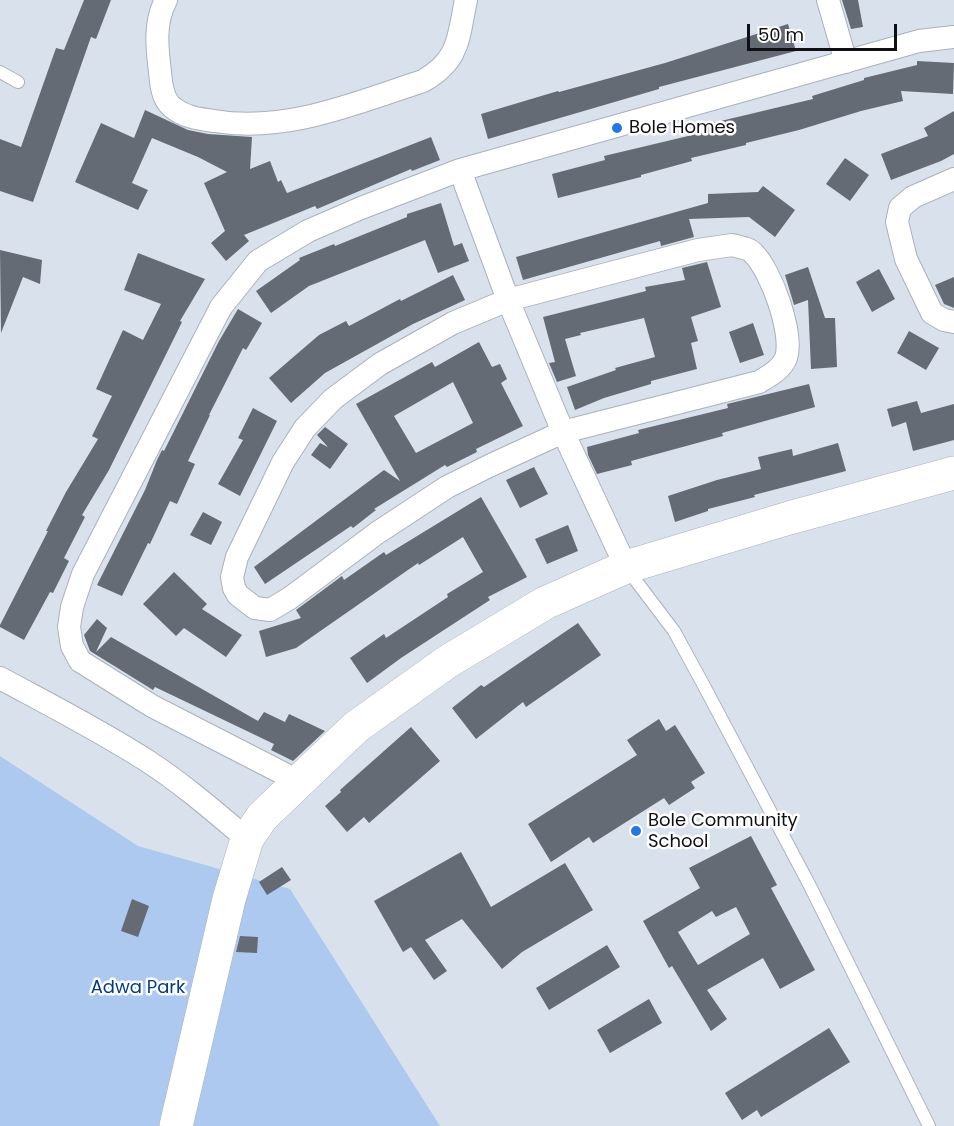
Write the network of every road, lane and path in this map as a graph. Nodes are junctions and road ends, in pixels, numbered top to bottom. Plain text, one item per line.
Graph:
1 (166, 0) edge
2 (465, 0) edge
3 (828, 0) edge
4 (954, 37) edge
5 (846, 62) junction
6 (0, 72) edge
7 (18, 82) dead end
8 (460, 170) junction
9 (954, 179) edge
10 (508, 300) junction
11 (954, 322) edge
12 (562, 432) junction
13 (954, 474) edge
14 (626, 567) junction
15 (0, 678) edge
16 (298, 781) junction
17 (247, 839) junction
18 (176, 1126) edge
19 (929, 1126) edge

1 - 2 street
3 - 5 street
4 - 5 street
5 - 8 street
6 - 7 lane
8 - 10 street
8 - 16 street
9 - 11 street
10 - 12 street
10 - 12 street
10 - 12 street
12 - 14 street
13 - 14 street
14 - 16 street
14 - 19 lane
15 - 17 street
16 - 17 street
17 - 18 street

